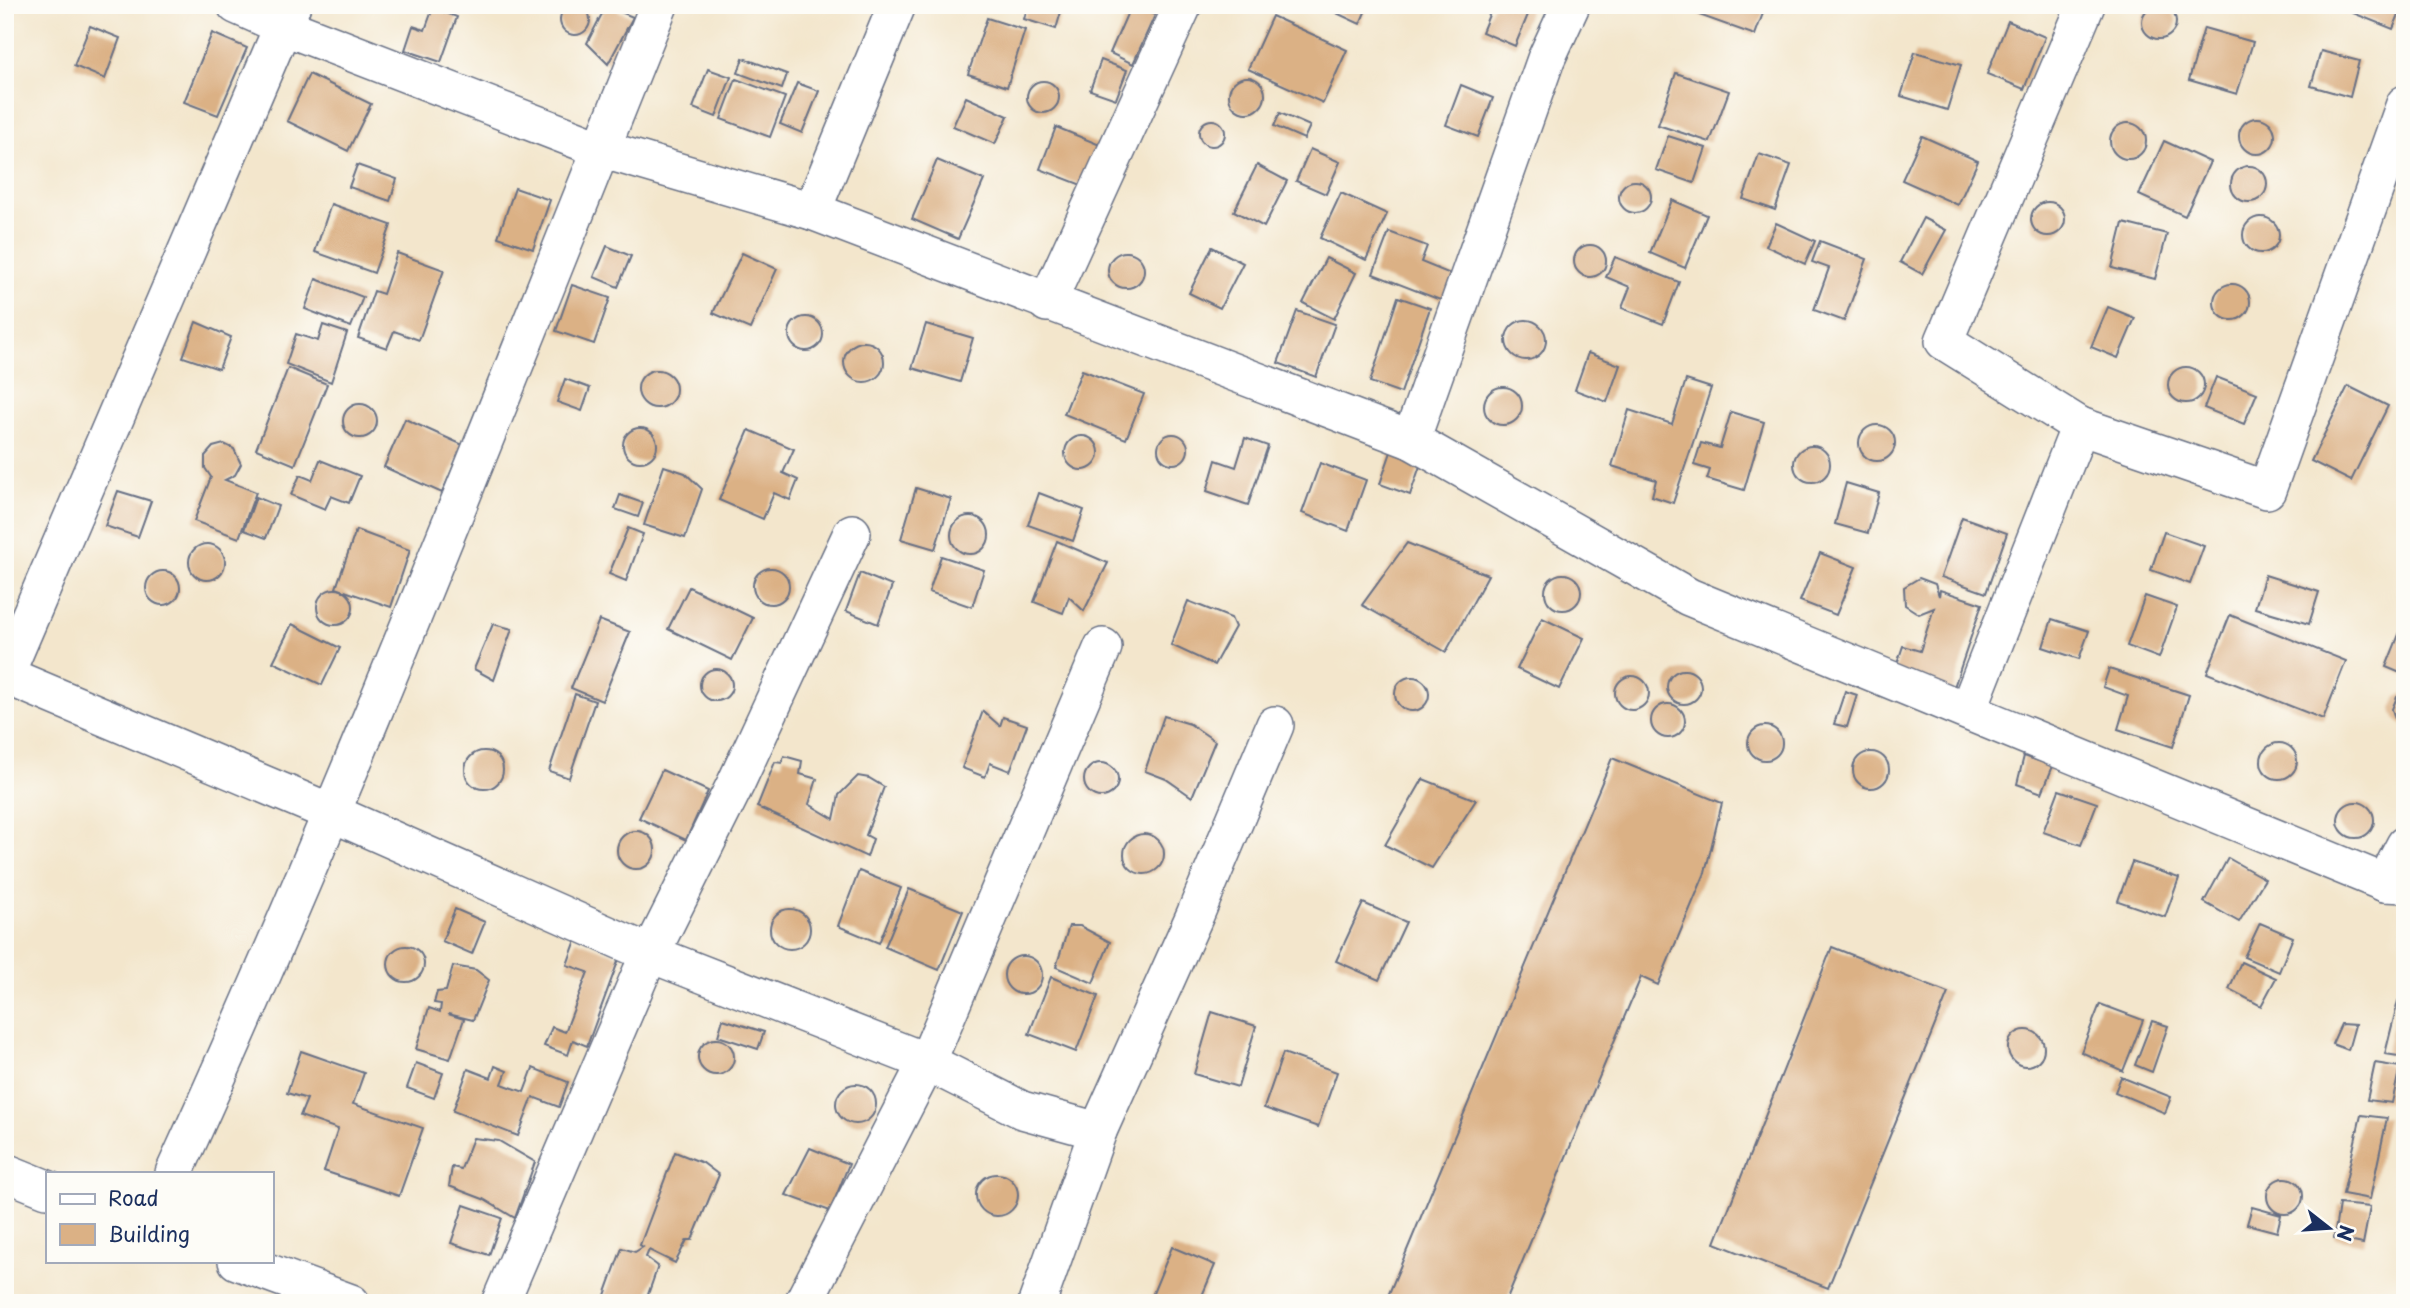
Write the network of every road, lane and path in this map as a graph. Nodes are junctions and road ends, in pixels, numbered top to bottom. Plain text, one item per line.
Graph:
1 (236, 5) edge
2 (659, 5) edge
3 (897, 5) edge
4 (1183, 5) edge
5 (1571, 5) edge
6 (2086, 5) edge
7 (287, 16) edge
8 (2405, 104) edge
9 (601, 149) junction
10 (812, 211) junction
11 (1047, 303) junction
12 (2080, 426) junction
13 (1411, 440) junction
14 (852, 533) dead end
15 (1103, 646) dead end
16 (5, 675) edge
17 (1968, 710) junction
18 (1275, 725) dead end
19 (332, 813) junction
20 (2405, 845) edge
21 (2395, 883) edge
22 (651, 954) junction
23 (927, 1062) junction
24 (1098, 1130) junction
25 (5, 1172) edge
26 (174, 1172) edge
27 (46, 1189) edge
28 (240, 1262) edge
29 (351, 1303) edge
30 (500, 1303) edge
31 (803, 1303) edge
32 (1037, 1303) edge

1 - 7 street
2 - 9 street
3 - 10 street
4 - 11 street
5 - 13 street
6 - 12 street
7 - 9 street
7 - 16 street
8 - 12 street
9 - 10 street
9 - 19 street
10 - 11 street
11 - 13 street
12 - 17 street
13 - 17 street
14 - 22 street
15 - 23 street
16 - 19 street
17 - 21 street
18 - 24 street
19 - 22 street
19 - 26 street
20 - 21 street
22 - 23 street
22 - 30 street
23 - 24 street
23 - 31 street
24 - 32 street
25 - 27 street
28 - 29 street

